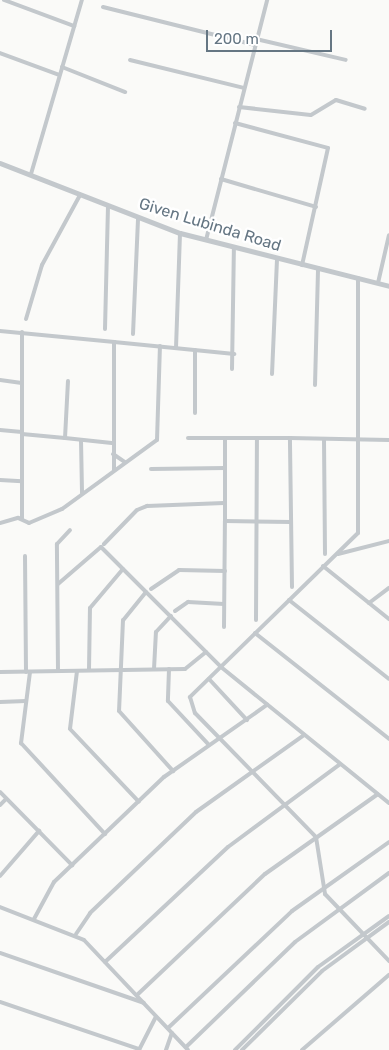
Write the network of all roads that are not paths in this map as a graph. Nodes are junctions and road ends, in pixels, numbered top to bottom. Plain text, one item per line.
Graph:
1 (4, 0) edge
2 (82, 0) edge
3 (260, 0) edge
4 (266, 1) edge
5 (103, 8) dead end
6 (74, 26) junction
7 (256, 39) junction
8 (255, 44) junction
9 (0, 53) edge
10 (130, 60) dead end
11 (346, 60) dead end
12 (62, 67) junction
13 (59, 75) junction
14 (244, 88) junction
15 (124, 92) dead end
16 (239, 107) junction
17 (365, 109) dead end
18 (235, 123) junction
19 (0, 163) edge
20 (31, 174) junction
21 (221, 179) junction
22 (80, 195) junction
23 (108, 206) junction
24 (316, 207) junction
25 (138, 218) junction
26 (180, 233) junction
27 (389, 235) edge
28 (206, 240) junction
29 (234, 248) junction
30 (276, 259) junction
31 (302, 265) junction
32 (318, 268) junction
33 (358, 278) junction
34 (378, 283) junction
35 (389, 286) edge
36 (26, 319) dead end
37 (105, 329) dead end
38 (0, 331) edge
39 (22, 332) junction
40 (133, 334) dead end
41 (114, 342) junction
42 (160, 346) junction
43 (176, 348) junction
44 (195, 350) junction
45 (234, 354) junction
46 (232, 369) dead end
47 (272, 374) dead end
48 (0, 380) edge
49 (68, 381) dead end
50 (22, 383) junction
51 (315, 385) dead end
52 (195, 413) dead end
53 (0, 430) edge
54 (22, 433) junction
55 (65, 438) junction
56 (188, 438) dead end
57 (225, 438) junction
58 (257, 438) junction
59 (290, 438) junction
60 (324, 439) junction
61 (358, 439) junction
62 (81, 440) junction
63 (389, 440) edge
64 (112, 443) junction
65 (113, 454) junction
66 (125, 462) junction
67 (225, 468) junction
68 (151, 469) dead end
69 (114, 470) junction
70 (0, 480) edge
71 (22, 482) junction
72 (82, 493) junction
73 (224, 503) junction
74 (20, 519) junction
75 (225, 521) junction
76 (258, 522) junction
77 (291, 522) junction
78 (0, 523) edge
79 (70, 530) dead end
80 (389, 541) edge
81 (104, 544) dead end
82 (325, 554) dead end
83 (336, 554) junction
84 (25, 556) dead end
85 (323, 566) junction
86 (123, 569) junction
87 (225, 571) junction
88 (58, 584) junction
89 (292, 587) dead end
90 (389, 588) edge
91 (151, 589) dead end
92 (146, 592) junction
93 (289, 600) junction
94 (369, 603) junction
95 (224, 604) junction
96 (175, 611) dead end
97 (171, 616) junction
98 (389, 619) edge
99 (256, 620) dead end
100 (224, 628) dead end
101 (256, 633) junction
102 (206, 652) junction
103 (221, 667) junction
104 (154, 669) junction
105 (170, 669) junction
106 (89, 670) junction
107 (123, 670) junction
108 (58, 671) junction
109 (77, 671) junction
110 (0, 672) edge
111 (28, 672) junction
112 (209, 679) junction
113 (389, 679) edge
114 (26, 701) junction
115 (0, 702) edge
116 (267, 705) junction
117 (247, 720) junction
118 (304, 735) junction
119 (220, 739) junction
120 (389, 739) edge
121 (209, 744) junction
122 (340, 764) junction
123 (173, 771) junction
124 (252, 771) junction
125 (0, 792) edge
126 (378, 794) junction
127 (6, 799) junction
128 (139, 802) junction
129 (389, 803) edge
130 (0, 805) edge
131 (285, 805) junction
132 (39, 832) junction
133 (105, 834) junction
134 (317, 839) junction
135 (389, 842) edge
136 (72, 866) junction
137 (389, 873) edge
138 (0, 876) edge
139 (323, 889) junction
140 (0, 907) edge
141 (339, 909) junction
142 (389, 916) edge
143 (34, 919) junction
144 (389, 922) edge
145 (76, 934) junction
146 (364, 934) junction
147 (367, 938) junction
148 (0, 953) edge
149 (389, 961) edge
150 (105, 962) junction
151 (389, 975) edge
152 (137, 995) junction
153 (0, 1002) edge
154 (145, 1003) junction
155 (156, 1017) junction
156 (168, 1028) junction
157 (172, 1032) junction
158 (139, 1049) edge
159 (187, 1049) edge
160 (166, 1050) edge
161 (234, 1050) edge
162 (242, 1050) edge
163 (302, 1050) edge

1 - 6 street
2 - 6 street
3 - 4 street
4 - 7 street
5 - 8 street
6 - 12 street
7 - 8 street
7 - 11 street
8 - 14 street
9 - 13 street
10 - 14 street
12 - 13 street
12 - 15 street
13 - 20 street
14 - 16 street
16 - 17 street
16 - 18 street
18 - 21 street
18 - 24 street
19 - 20 street, Given Lubinda Road
20 - 22 street, Given Lubinda Road
21 - 24 street
21 - 28 street
22 - 23 street, Given Lubinda Road
22 - 36 street
23 - 25 street, Given Lubinda Road
23 - 37 street
24 - 31 street
25 - 26 street, Given Lubinda Road
25 - 40 street
26 - 28 street, Given Lubinda Road
26 - 43 street
27 - 34 street
28 - 29 street, Given Lubinda Road
29 - 30 street, Given Lubinda Road
29 - 45 street
30 - 31 street, Given Lubinda Road
30 - 47 street
31 - 32 street, Given Lubinda Road
32 - 33 street, Given Lubinda Road
32 - 51 street
33 - 34 street, Given Lubinda Road
33 - 61 street
34 - 35 street, Given Lubinda Road
38 - 39 street
39 - 41 street
39 - 50 street
41 - 42 street
41 - 64 street
42 - 43 street
42 - 66 street
43 - 44 street
44 - 45 street
44 - 52 street
45 - 46 street
48 - 50 street
49 - 55 street
50 - 54 street
53 - 54 street
54 - 55 street
54 - 71 street
55 - 62 street
56 - 57 street
57 - 58 street
57 - 67 street
58 - 59 street
58 - 76 street
59 - 60 street
59 - 77 street
60 - 61 street
60 - 82 street
61 - 63 street
61 - 83 street
62 - 64 street
62 - 72 street
64 - 65 street
65 - 66 street
65 - 69 street
66 - 69 street
67 - 68 street
67 - 73 street
69 - 72 street
70 - 71 street
71 - 74 street
72 - 74 street
73 - 75 street
73 - 81 street
74 - 78 street
75 - 76 street
75 - 87 street
76 - 77 street
76 - 99 street
77 - 89 street
79 - 88 street
80 - 83 street
83 - 85 street
84 - 111 street
85 - 93 street
85 - 94 street
86 - 88 street
86 - 92 street
86 - 106 street
87 - 91 street
87 - 95 street
88 - 108 street
90 - 94 street
92 - 97 street
92 - 107 street
93 - 101 street
93 - 113 street
94 - 98 street
95 - 96 street
95 - 100 street
97 - 102 street
97 - 104 street
101 - 103 street
101 - 120 street
102 - 103 street
102 - 105 street
103 - 112 street
103 - 116 street
104 - 105 street
104 - 107 street
105 - 121 street
106 - 107 street
106 - 109 street
107 - 123 street
108 - 109 street
108 - 111 street
109 - 128 street
110 - 111 street
111 - 114 street
112 - 117 street
112 - 119 street
114 - 115 street
114 - 133 street
116 - 117 street
116 - 118 street
117 - 119 street
118 - 122 street
118 - 124 street
119 - 121 street
119 - 124 street
121 - 123 street
122 - 126 street
122 - 131 street
123 - 128 street
124 - 131 street
124 - 145 street
125 - 127 street
126 - 129 street
126 - 134 street
127 - 130 street
127 - 132 street
128 - 133 street
131 - 134 street
131 - 150 street
132 - 136 street
132 - 138 street
133 - 136 street
134 - 139 street
134 - 152 street
135 - 139 street
136 - 143 street
137 - 141 street
139 - 141 street
139 - 156 street
140 - 143 street
141 - 146 street
141 - 159 street
142 - 146 street
143 - 145 street
144 - 147 street
145 - 150 street
146 - 147 street
146 - 161 street
147 - 149 street
147 - 162 street
148 - 154 street
150 - 152 street
151 - 163 street
152 - 154 street
153 - 158 street
154 - 155 street
155 - 156 street
155 - 158 street
156 - 157 street
157 - 159 street
157 - 160 street

